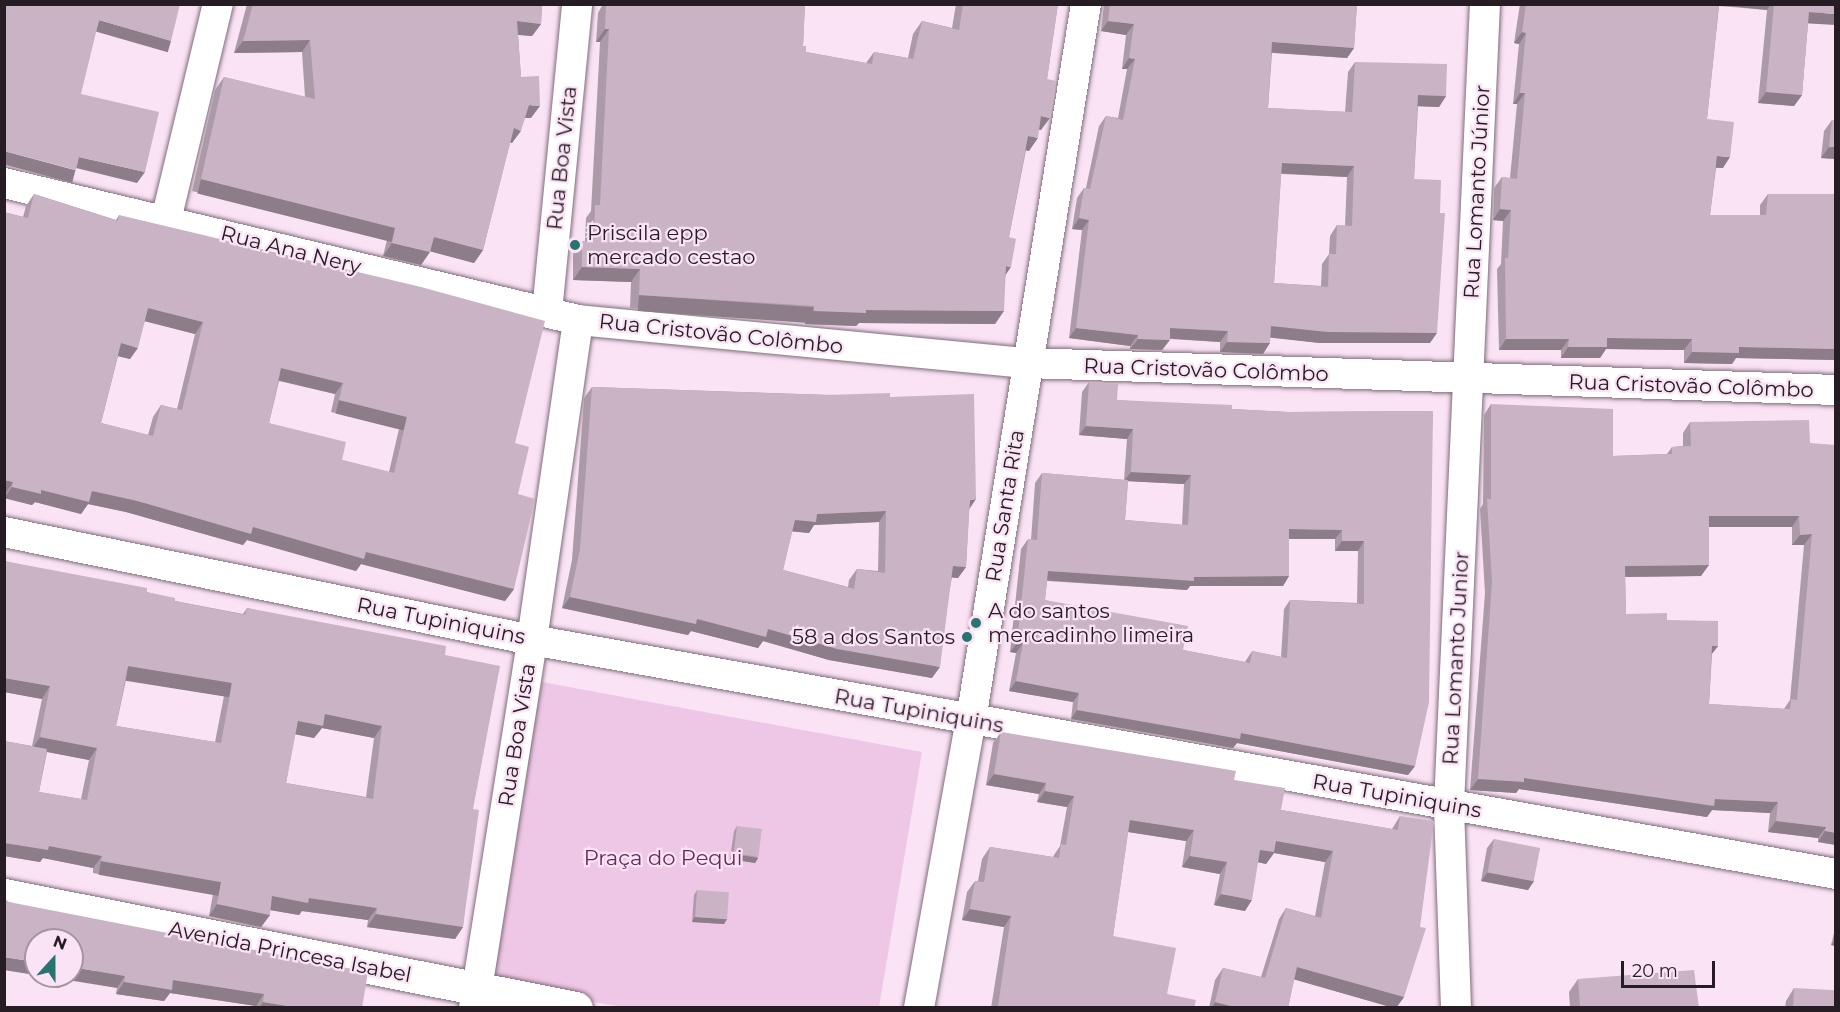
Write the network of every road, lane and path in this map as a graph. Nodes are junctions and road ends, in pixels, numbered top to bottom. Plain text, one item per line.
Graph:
1 (218, 4) edge
2 (577, 4) edge
3 (1086, 4) edge
4 (1485, 4) edge
5 (4, 183) edge
6 (166, 220) junction
7 (547, 312) junction
8 (578, 320) junction
9 (1027, 363) junction
10 (1469, 380) junction
11 (1836, 390) edge
12 (4, 532) edge
13 (532, 640) junction
14 (971, 720) junction
15 (1449, 805) junction
16 (1836, 874) edge
17 (4, 895) edge
18 (475, 999) edge
19 (576, 1008) edge
20 (919, 1008) edge
21 (1456, 1008) edge

1 - 6 street
2 - 7 street, Rua Boa Vista
3 - 9 street, Rua Santa Rita
4 - 10 street, Rua Lomanto Júnior
5 - 6 street, Rua Ana Nery
6 - 7 street, Rua Ana Nery
7 - 8 street, Rua Ana Nery
8 - 9 street, Rua Cristovão Colômbo
8 - 13 street, Rua Boa Vista
9 - 10 street, Rua Cristovão Colômbo
9 - 14 street, Rua Santa Rita
10 - 11 street, Rua Cristovão Colômbo
10 - 15 street, Rua Lomanto Junior
12 - 13 street, Rua Tupiniquins
13 - 14 street, Rua Tupiniquins
13 - 18 street, Rua Boa Vista
14 - 15 street, Rua Tupiniquins
14 - 20 street, Rua Santa Rita
15 - 16 street, Rua Tupiniquins
15 - 21 street, Rua Lomanto Junior
17 - 18 main road, Avenida Princesa Isabel
18 - 19 main road, Avenida Princesa Isabel

